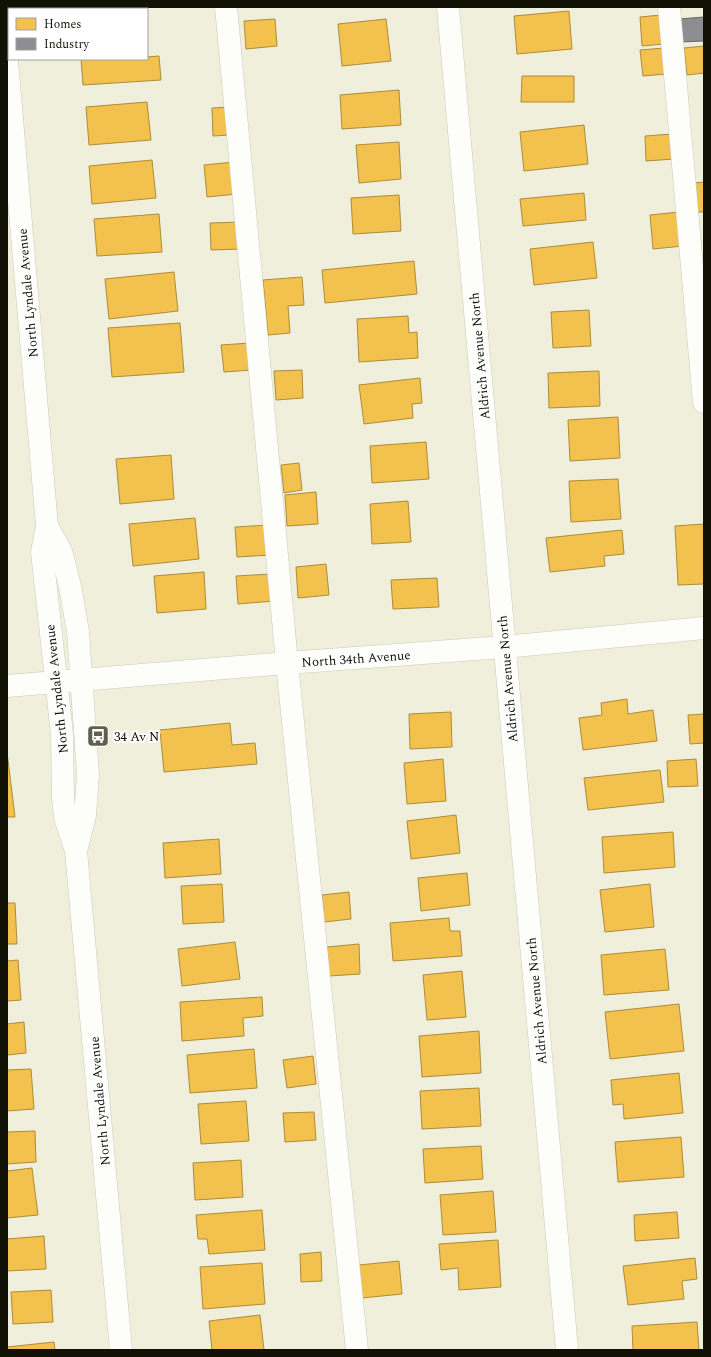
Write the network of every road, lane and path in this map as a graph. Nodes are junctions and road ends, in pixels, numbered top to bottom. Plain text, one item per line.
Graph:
1 (226, 7) edge
2 (448, 7) edge
3 (669, 7) edge
4 (7, 60) edge
5 (704, 402) edge
6 (47, 526) junction
7 (704, 628) edge
8 (504, 647) junction
9 (287, 662) junction
10 (82, 680) junction
11 (56, 682) junction
12 (7, 686) edge
13 (76, 851) junction
14 (122, 1350) edge
15 (357, 1350) edge
16 (567, 1350) edge

1 - 9 street
2 - 8 street, Aldrich Avenue North
3 - 5 street
4 - 6 street, North Lyndale Avenue
6 - 10 street, North Lyndale Avenue
6 - 11 street, North Lyndale Avenue
7 - 8 street, North 34th Avenue
8 - 9 street, North 34th Avenue
8 - 16 street, Aldrich Avenue North
9 - 10 street, North 34th Avenue
9 - 15 street
10 - 11 street, North 34th Avenue
10 - 13 street, North Lyndale Avenue
11 - 12 street, North 34th Avenue
11 - 13 street, North Lyndale Avenue
13 - 14 street, North Lyndale Avenue

